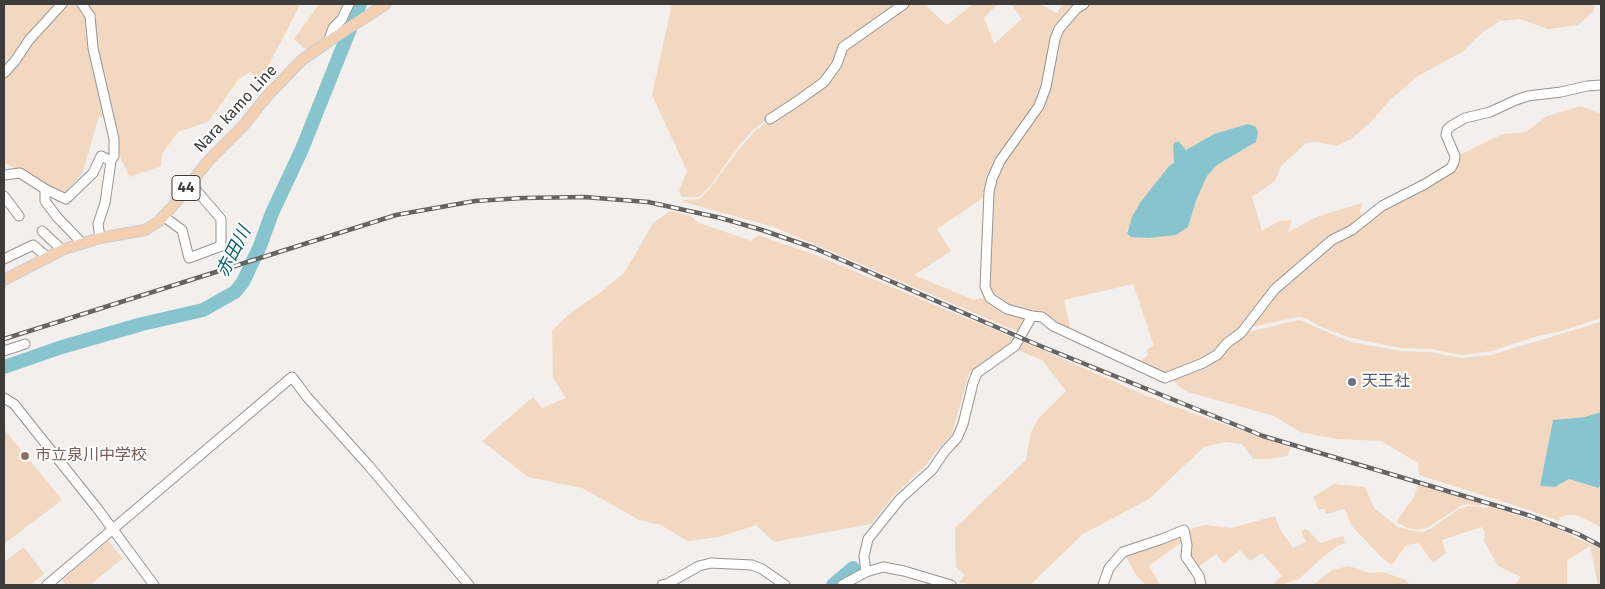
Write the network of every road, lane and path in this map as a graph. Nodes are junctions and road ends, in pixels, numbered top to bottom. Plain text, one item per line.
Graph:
1 (62, 4) edge
2 (82, 4) edge
3 (349, 4) edge
4 (386, 4) edge
5 (904, 4) edge
6 (1078, 6) edge
7 (330, 40) junction
8 (4, 73) edge
9 (1601, 85) edge
10 (770, 119) dead end
11 (111, 161) junction
12 (4, 175) edge
13 (190, 183) junction
14 (45, 189) junction
15 (4, 196) edge
16 (19, 216) dead end
17 (163, 216) junction
18 (42, 231) dead end
19 (100, 238) junction
20 (82, 243) junction
21 (62, 250) junction
22 (48, 258) junction
23 (4, 259) edge
24 (4, 280) edge
25 (1032, 316) junction
26 (25, 344) dead end
27 (4, 351) edge
28 (4, 398) edge
29 (113, 529) junction
30 (866, 572) junction
31 (47, 585) edge
32 (154, 585) edge
33 (469, 585) edge
34 (662, 585) edge
35 (785, 585) edge
36 (842, 585) edge
37 (952, 585) edge
38 (1103, 585) edge
39 (1201, 585) edge

1 - 8 street
2 - 11 street
3 - 7 street
4 - 7 main road, Nara kamo Line / 44
5 - 10 street
6 - 25 street
7 - 13 main road, Nara kamo Line / 44
9 - 25 street
11 - 14 street
11 - 19 street
12 - 14 street
13 - 17 main road, Nara kamo Line / 44
13 - 17 street
14 - 20 street
15 - 16 street
17 - 19 main road, Nara kamo Line / 44
18 - 21 street
19 - 20 main road, Nara kamo Line / 44
20 - 21 main road, Nara kamo Line / 44
21 - 22 main road, Nara kamo Line / 44
22 - 23 street
22 - 24 main road, Nara kamo Line / 44
25 - 30 street
26 - 27 street
28 - 29 street
29 - 31 street
29 - 32 street
29 - 33 street
30 - 36 street
30 - 37 street
34 - 35 street
38 - 39 street

